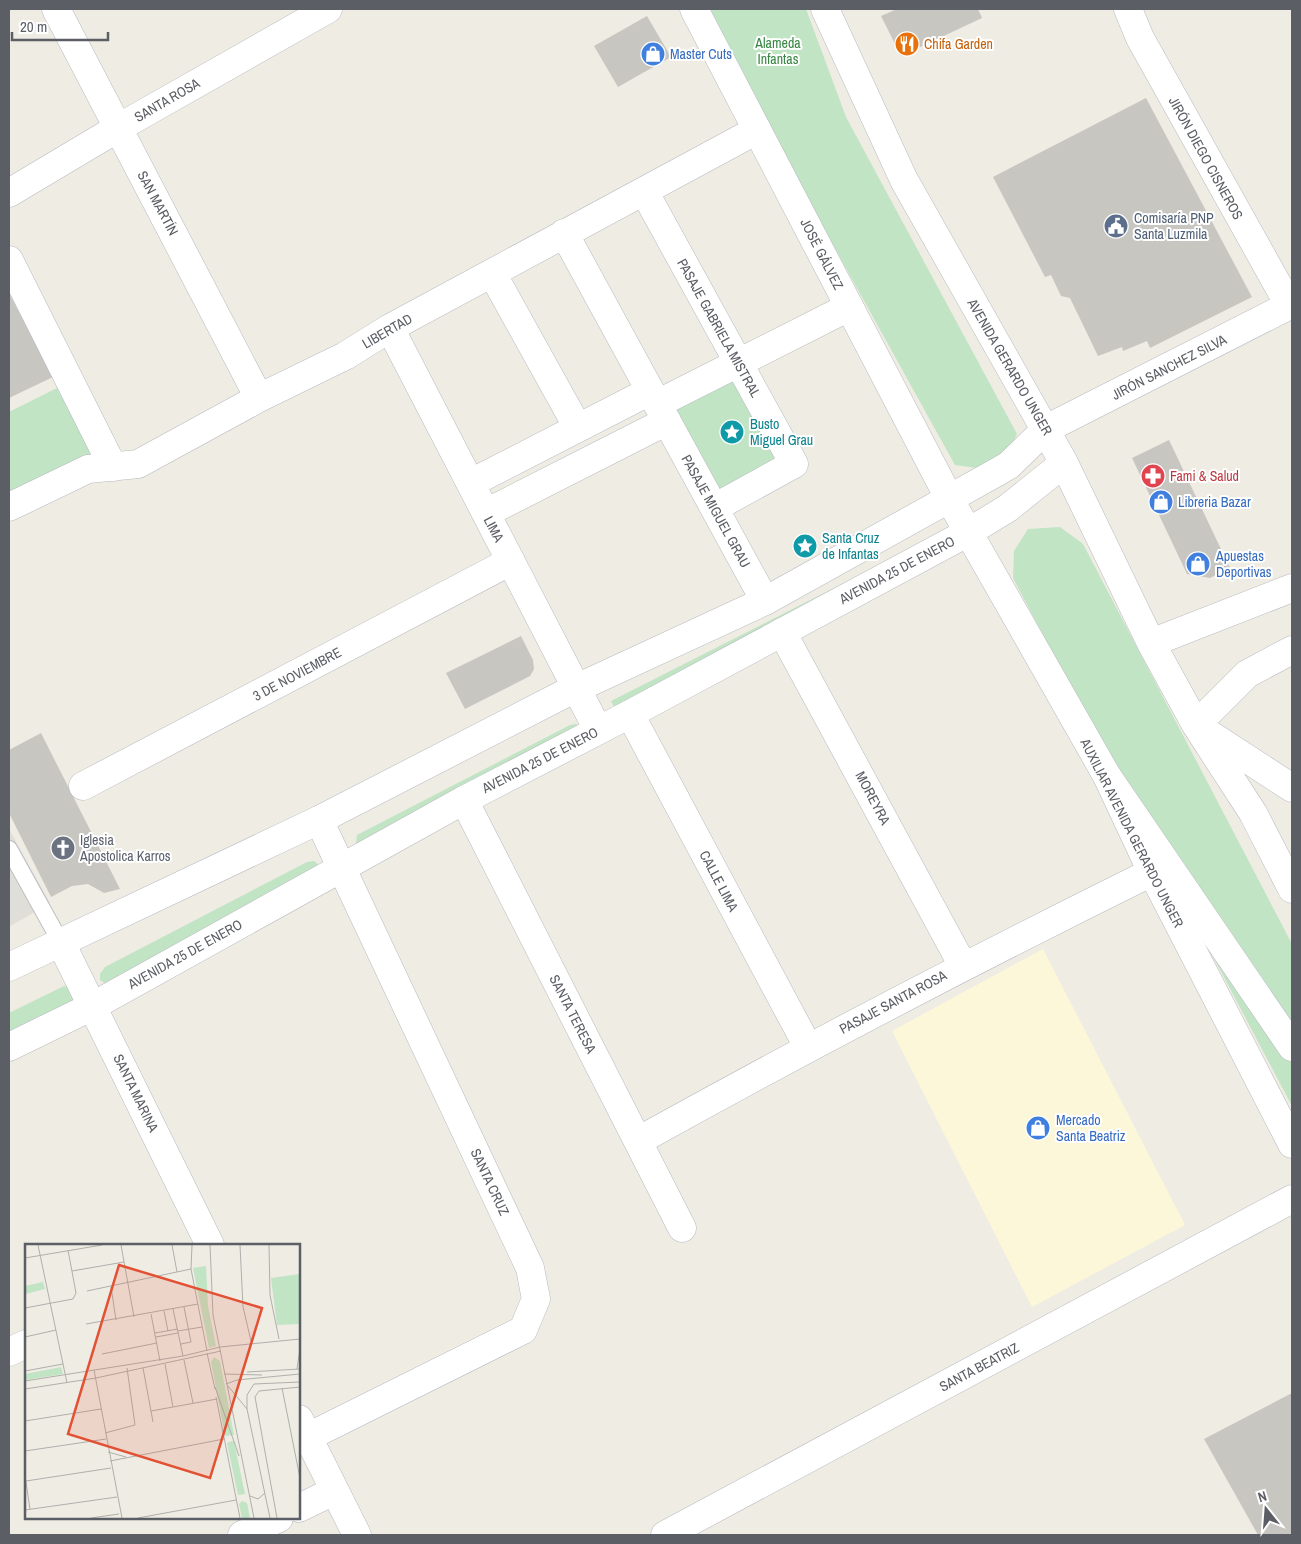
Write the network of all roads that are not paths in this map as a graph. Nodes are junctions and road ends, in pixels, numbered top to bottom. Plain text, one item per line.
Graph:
1 (56, 9) edge
2 (328, 9) edge
3 (694, 9) edge
4 (825, 9) edge
5 (1128, 9) edge
6 (118, 128) junction
7 (757, 130) junction
8 (644, 191) junction
9 (9, 193) edge
10 (564, 233) junction
11 (9, 260) edge
12 (492, 273) junction
13 (1290, 305) edge
14 (849, 307) junction
15 (390, 328) junction
16 (738, 363) junction
17 (259, 398) junction
18 (658, 405) junction
19 (578, 428) junction
20 (1046, 430) junction
21 (1064, 463) junction
22 (113, 467) junction
23 (470, 483) junction
24 (950, 500) junction
25 (9, 507) edge
26 (714, 508) junction
27 (486, 513) junction
28 (967, 533) junction
29 (511, 561) junction
30 (1292, 588) edge
31 (765, 601) junction
32 (782, 632) junction
33 (1151, 643) junction
34 (1292, 650) edge
35 (577, 688) junction
36 (630, 714) junction
37 (1196, 725) junction
38 (598, 730) junction
39 (1106, 776) junction
40 (82, 786) dead end
41 (1292, 788) edge
42 (464, 800) junction
43 (319, 820) junction
44 (9, 849) edge
45 (342, 866) junction
46 (1152, 872) junction
47 (1292, 889) edge
48 (60, 941) junction
49 (9, 966) edge
50 (963, 966) junction
51 (93, 1006) junction
52 (9, 1047) edge
53 (808, 1047) junction
54 (1292, 1047) edge
55 (638, 1140) junction
56 (1292, 1144) edge
57 (1292, 1199) edge
58 (682, 1228) dead end
59 (210, 1244) edge
60 (25, 1344) edge
61 (9, 1352) edge
62 (303, 1428) edge
63 (334, 1490) junction
64 (300, 1507) edge
65 (277, 1519) edge
66 (242, 1535) edge
67 (357, 1535) edge
68 (665, 1535) edge

1 - 6 street, SAN MARTÍN
2 - 6 street, SANTA ROSA
3 - 7 street, JOSÉ GÁLVEZ
4 - 20 street, AVENIDA GERARDO UNGER
5 - 13 street, JIRÓN DIEGO CISNEROS
6 - 9 street, SANTA ROSA
6 - 17 street, SAN MARTÍN
7 - 8 street, LIBERTAD
7 - 14 street, JOSÉ GÁLVEZ
8 - 10 street, LIBERTAD
8 - 16 street, PASAJE GABRIELA MISTRAL
10 - 12 street, LIBERTAD
10 - 18 street, PASAJE MIGUEL GRAU
11 - 22 street
12 - 15 street, LIBERTAD
12 - 19 street
13 - 20 street, JIRÓN SANCHEZ SILVA
14 - 16 street
14 - 24 street, JOSÉ GÁLVEZ
15 - 17 street, LIBERTAD
15 - 23 street, LIMA
16 - 18 street
16 - 26 street, PASAJE GABRIELA MISTRAL
17 - 22 street, LIBERTAD
18 - 19 street
18 - 26 street, PASAJE MIGUEL GRAU
18 - 27 street
19 - 23 street
20 - 21 street, AVENIDA GERARDO UNGER
20 - 24 street
21 - 28 street, AVENIDA 25 DE ENERO
21 - 33 street, AVENIDA GERARDO UNGER
22 - 25 street, LIBERTAD
23 - 27 street, LIMA
24 - 28 street, AUXILIAR AVENIDA GERARDO UNGER
24 - 31 street
26 - 31 street, PASAJE MIGUEL GRAU
27 - 29 street, LIMA
28 - 32 street, AVENIDA 25 DE ENERO
28 - 39 street, AUXILIAR AVENIDA GERARDO UNGER
29 - 35 street, LIMA
29 - 40 street, 3 DE NOVIEMBRE
30 - 33 street
31 - 35 street
32 - 36 street, AVENIDA 25 DE ENERO
32 - 50 street, MOREYRA
33 - 37 street, AVENIDA GERARDO UNGER
34 - 37 street
35 - 38 street, LIMA
35 - 43 street
36 - 38 street, AVENIDA 25 DE ENERO
36 - 53 street, CALLE LIMA
37 - 41 street, AVENIDA GERARDO UNGER
37 - 47 street, AVENIDA GERARDO UNGER
38 - 42 street, AVENIDA 25 DE ENERO
39 - 46 street, AUXILIAR AVENIDA GERARDO UNGER
39 - 54 street
42 - 45 street, AVENIDA 25 DE ENERO
42 - 55 street, SANTA TERESA
43 - 45 street, SANTA CRUZ
43 - 48 street
44 - 48 lane
45 - 51 street, AVENIDA 25 DE ENERO
45 - 62 street, SANTA CRUZ
46 - 50 street, PASAJE SANTA ROSA
46 - 56 street, AUXILIAR AVENIDA GERARDO UNGER
48 - 49 street
48 - 51 street, SANTA MARINA
50 - 53 street, PASAJE SANTA ROSA
51 - 52 street, AVENIDA 25 DE ENERO
51 - 59 street, SANTA MARINA
53 - 55 street, PASAJE SANTA ROSA
55 - 58 street, SANTA TERESA
57 - 68 street, SANTA BEATRIZ
60 - 61 street
62 - 63 street
63 - 64 street
63 - 67 street
65 - 66 street

